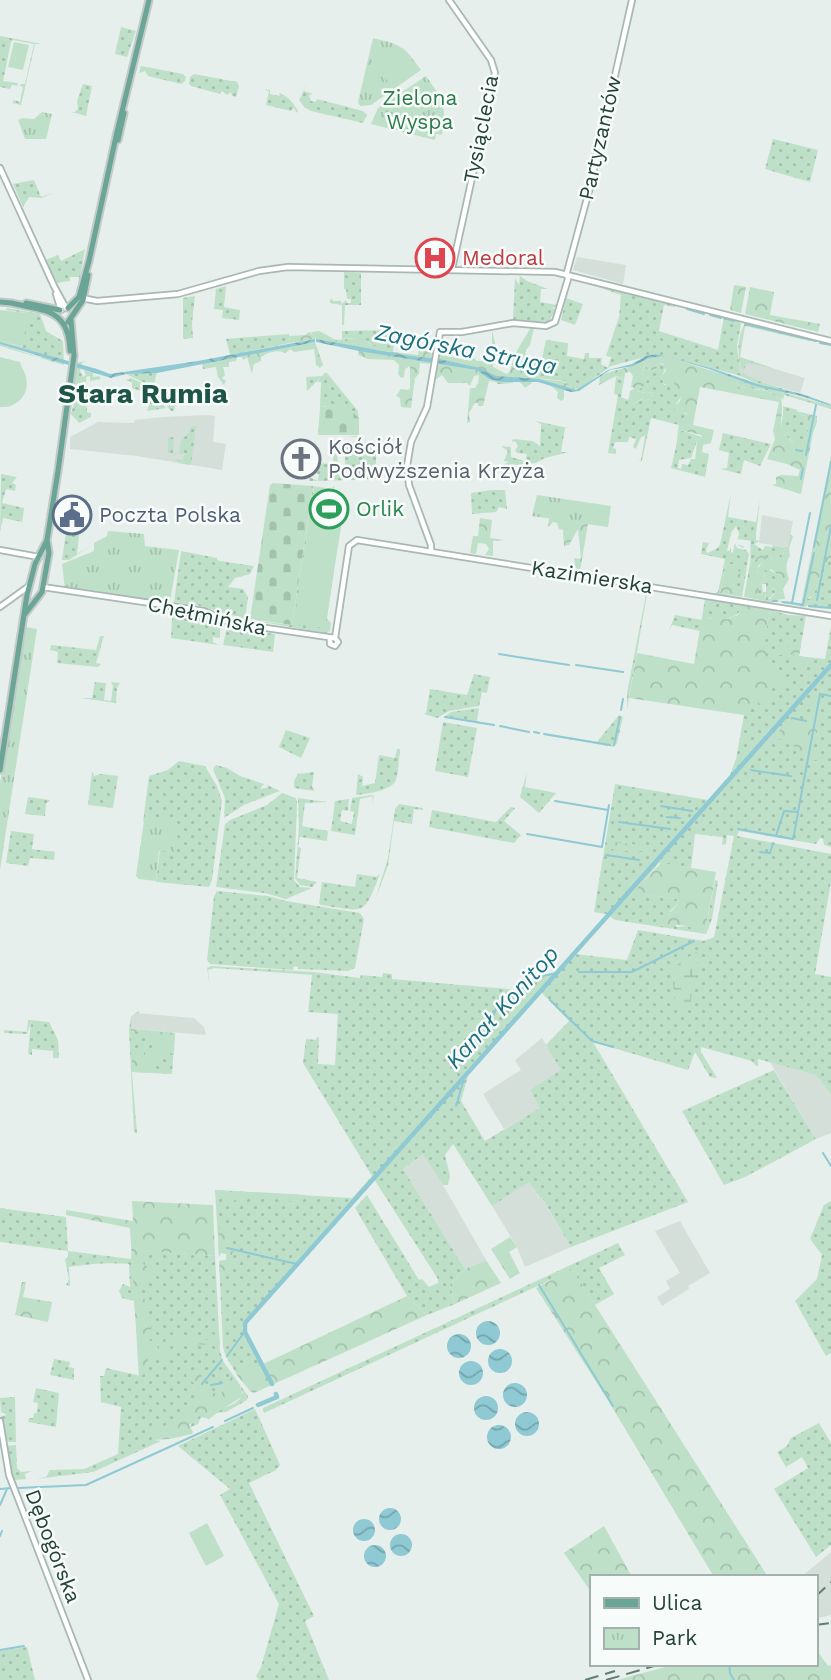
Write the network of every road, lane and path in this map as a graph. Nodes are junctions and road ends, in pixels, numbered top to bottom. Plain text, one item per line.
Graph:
1 (149, 0) edge
2 (449, 0) edge
3 (632, 0) edge
4 (0, 168) edge
5 (452, 269) junction
6 (568, 275) junction
7 (82, 298) junction
8 (0, 302) edge
9 (63, 312) junction
10 (72, 317) junction
11 (831, 341) edge
12 (71, 372) junction
13 (47, 540) junction
14 (0, 550) edge
15 (431, 552) junction
16 (27, 556) junction
17 (39, 557) junction
18 (48, 563) junction
19 (35, 564) junction
20 (29, 586) junction
21 (43, 587) junction
22 (27, 595) junction
23 (37, 596) junction
24 (13, 597) junction
25 (0, 607) edge
26 (24, 615) junction
27 (831, 616) edge
28 (332, 638) joint
29 (0, 770) edge
30 (0, 1421) edge
31 (88, 1680) edge

1 - 7 main road
2 - 5 street, Tysiąclecia
3 - 6 street, Partyzantów
4 - 9 street
5 - 6 street
5 - 7 street
6 - 11 street
6 - 15 street, Partyzantów
7 - 9 main road
7 - 10 main road
8 - 9 main road
9 - 10 main road
9 - 10 main road
9 - 12 main road
10 - 12 main road
12 - 13 main road
13 - 17 main road
13 - 18 main road
14 - 16 street
15 - 27 street, Kazimierska
15 - 28 street, Kazimierska
16 - 17 street
16 - 19 street
17 - 18 main road
17 - 19 main road
18 - 21 main road
19 - 20 main road
20 - 22 main road
20 - 24 street
21 - 23 main road
21 - 28 street, Chełmińska
22 - 23 main road
22 - 24 street
22 - 26 main road
23 - 26 main road
24 - 25 street
26 - 29 main road
30 - 31 street, Dębogórska

